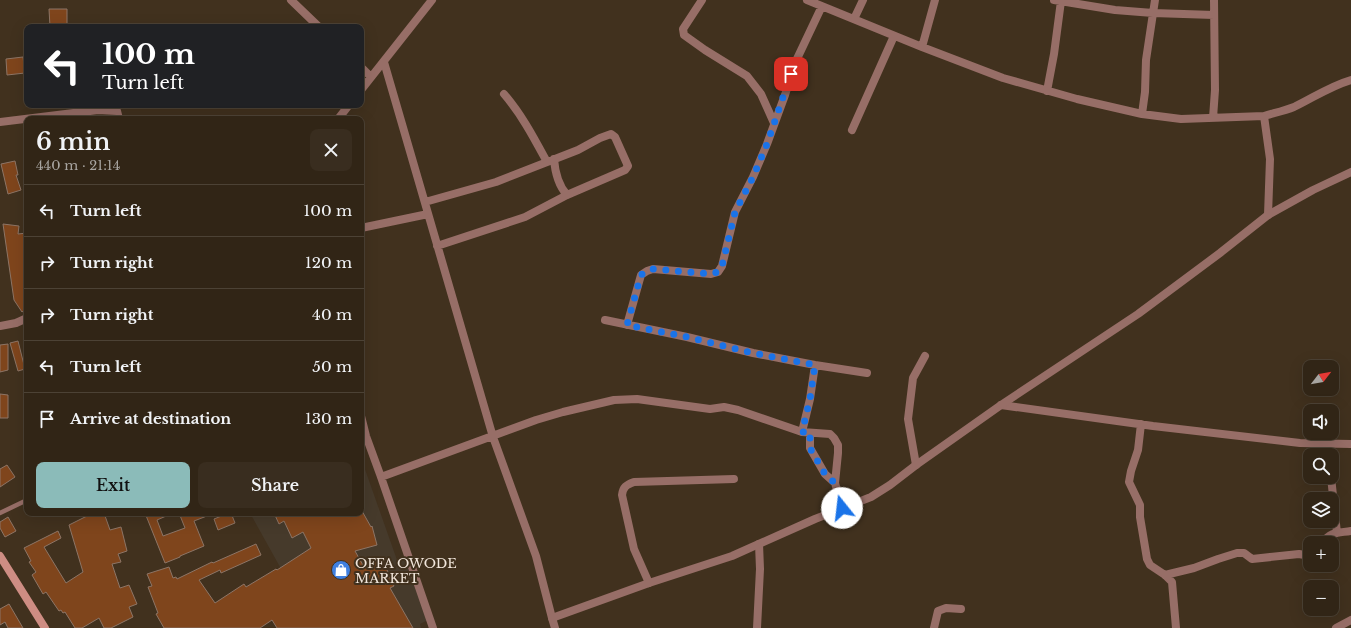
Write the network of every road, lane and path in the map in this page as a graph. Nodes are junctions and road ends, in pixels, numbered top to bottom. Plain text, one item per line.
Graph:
1 (291, 0) edge
2 (432, 0) edge
3 (702, 0) edge
4 (807, 0) edge
5 (863, 0) edge
6 (935, 0) edge
7 (1155, 0) edge
8 (1214, 0) edge
9 (1057, 1) edge
10 (822, 6) junction
11 (1153, 13) junction
12 (1214, 15) junction
13 (854, 19) junction
14 (317, 24) edge
15 (894, 36) junction
16 (922, 47) junction
17 (384, 62) junction
18 (364, 70) edge
19 (371, 77) junction
20 (1351, 80) edge
21 (364, 86) edge
22 (1047, 90) junction
23 (504, 94) dead end
24 (347, 108) edge
25 (1142, 114) junction
26 (49, 116) edge
27 (118, 116) edge
28 (340, 116) edge
29 (1264, 116) junction
30 (1213, 118) junction
31 (24, 119) edge
32 (0, 122) edge
33 (774, 123) junction
34 (852, 130) dead end
35 (551, 161) junction
36 (1351, 172) edge
37 (567, 194) junction
38 (425, 202) junction
39 (428, 214) junction
40 (1268, 215) junction
41 (364, 227) edge
42 (437, 246) junction
43 (24, 319) edge
44 (605, 320) dead end
45 (627, 325) junction
46 (0, 326) edge
47 (925, 356) dead end
48 (815, 365) junction
49 (867, 373) dead end
50 (1001, 405) junction
51 (1141, 424) junction
52 (364, 428) edge
53 (806, 432) junction
54 (493, 436) junction
55 (1330, 444) junction
56 (1351, 444) edge
57 (1330, 448) edge
58 (916, 465) junction
59 (381, 477) junction
60 (734, 479) dead end
61 (835, 483) junction
62 (1331, 484) edge
63 (24, 501) edge
64 (842, 508) junction
65 (0, 513) edge
66 (1351, 531) edge
67 (1337, 533) junction
68 (1330, 536) edge
69 (759, 544) junction
70 (1303, 555) edge
71 (1, 559) edge
72 (1165, 575) junction
73 (649, 583) junction
74 (961, 609) dead end
75 (552, 618) junction
76 (1351, 620) edge
77 (45, 628) edge
78 (433, 628) edge
79 (555, 628) edge
80 (757, 628) edge
81 (934, 628) edge
82 (1176, 628) edge
83 (1336, 628) edge

1 - 14 street
2 - 17 street
3 - 33 street
4 - 10 street
5 - 13 street
6 - 16 street
7 - 11 street
8 - 12 street
9 - 11 street
9 - 22 street
10 - 13 street
10 - 33 street
11 - 12 street
11 - 25 street
12 - 30 street
13 - 15 street
15 - 16 street
15 - 34 street
16 - 22 street
17 - 19 street
17 - 38 street
18 - 19 street
19 - 21 street
20 - 29 street
22 - 25 street
23 - 35 street
24 - 28 street
25 - 30 street
26 - 27 street
29 - 30 street
29 - 40 street
31 - 32 street
33 - 45 street
35 - 37 street
35 - 37 street
35 - 38 street
36 - 40 street
37 - 42 street
38 - 39 street
39 - 41 street
39 - 42 street
40 - 50 street
42 - 54 street
43 - 46 street
44 - 45 street
45 - 48 street
47 - 58 street
48 - 49 street
48 - 53 street
50 - 51 street
50 - 58 street
51 - 55 street
51 - 72 street
52 - 59 street
53 - 54 street
53 - 61 street
53 - 61 street
54 - 59 street
54 - 75 street
55 - 56 street
55 - 57 street
58 - 64 street
59 - 78 street
60 - 73 street
61 - 64 street
62 - 67 street
63 - 65 lane
64 - 69 street
66 - 67 street
67 - 68 street
69 - 73 street
69 - 80 street
70 - 72 street
71 - 77 main road
72 - 82 street
73 - 75 street
74 - 81 street
75 - 79 street
76 - 83 street

